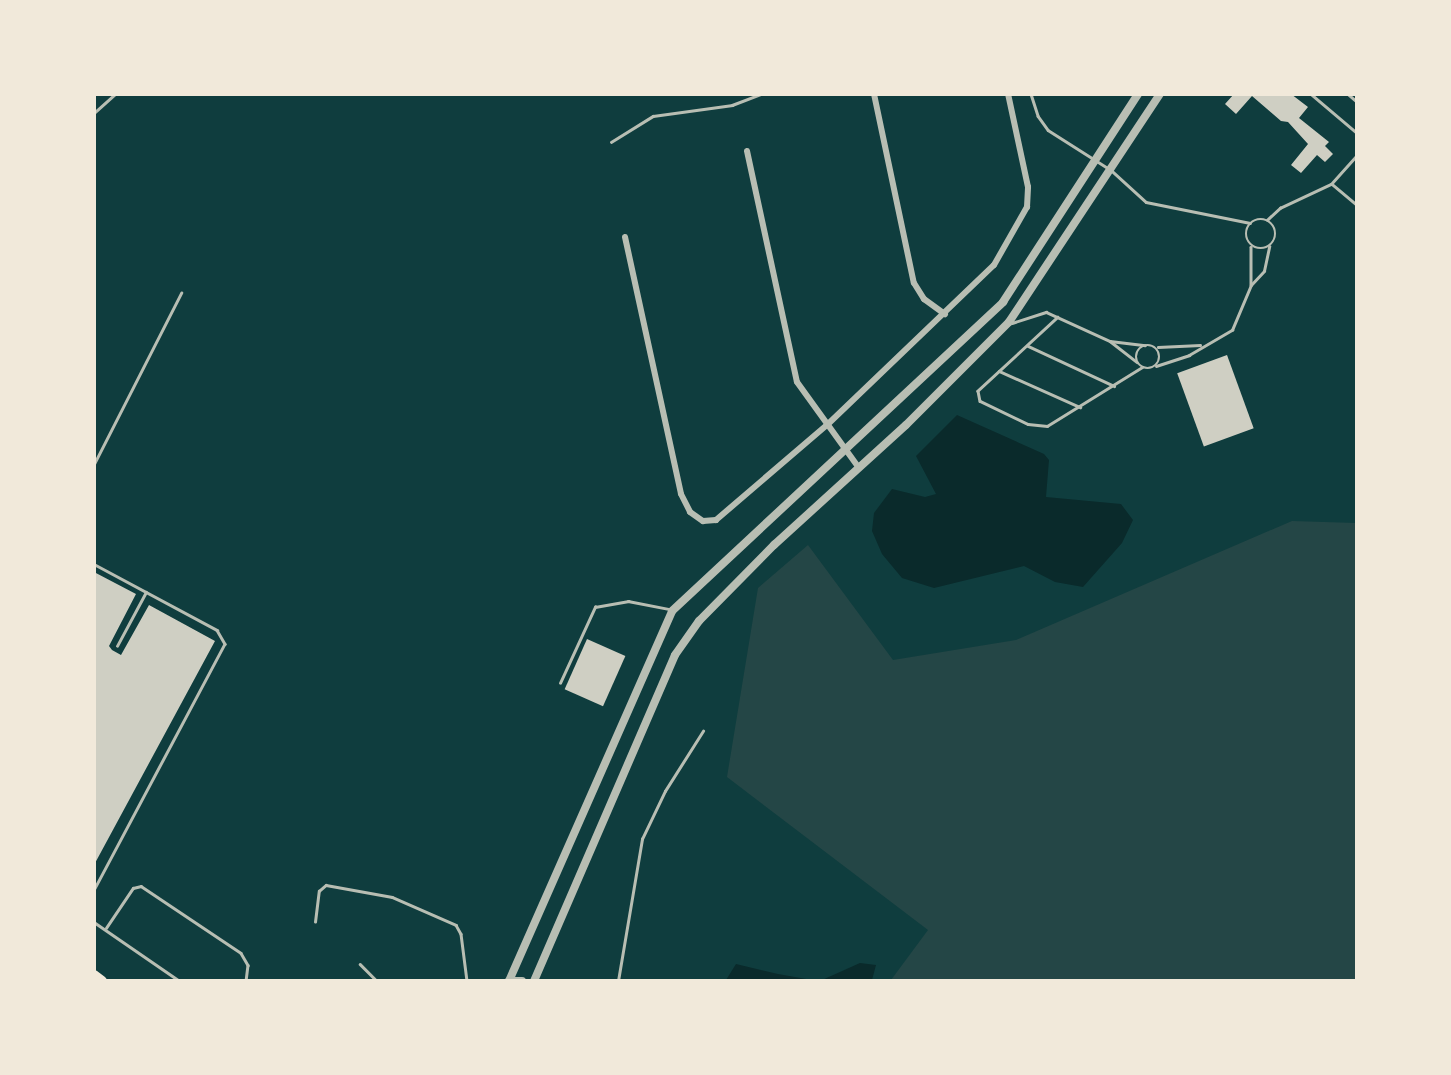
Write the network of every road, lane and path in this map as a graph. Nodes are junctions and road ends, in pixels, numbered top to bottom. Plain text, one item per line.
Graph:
1 (115, 94) edge
2 (760, 94) edge
3 (874, 94) edge
4 (1008, 94) edge
5 (1031, 94) edge
6 (1138, 94) edge
7 (1160, 94) edge
8 (1311, 94) edge
9 (1348, 94) edge
10 (1356, 101) edge
11 (94, 113) edge
12 (1356, 132) edge
13 (611, 142) dead end
14 (747, 150) dead end
15 (1356, 156) edge
16 (1097, 161) junction
17 (1111, 170) junction
18 (1331, 184) junction
19 (1356, 204) edge
20 (1267, 220) junction
21 (1250, 223) junction
22 (625, 237) dead end
23 (1251, 246) junction
24 (1269, 247) junction
25 (1251, 285) junction
26 (181, 293) dead end
27 (945, 314) junction
28 (1058, 317) junction
29 (1009, 322) junction
30 (1110, 341) junction
31 (1027, 345) junction
32 (1145, 345) junction
33 (1200, 345) junction
34 (1155, 347) junction
35 (1137, 362) junction
36 (1156, 366) junction
37 (1142, 367) junction
38 (998, 371) junction
39 (1114, 386) junction
40 (1080, 407) junction
41 (827, 425) junction
42 (843, 450) junction
43 (94, 464) edge
44 (859, 468) junction
45 (94, 564) edge
46 (146, 592) junction
47 (671, 611) junction
48 (117, 646) dead end
49 (560, 683) dead end
50 (703, 731) dead end
51 (94, 878) edge
52 (101, 879) junction
53 (94, 890) edge
54 (94, 922) edge
55 (315, 922) dead end
56 (106, 928) junction
57 (360, 964) dead end
58 (94, 975) edge
59 (102, 981) edge
60 (180, 981) edge
61 (246, 981) edge
62 (377, 981) edge
63 (467, 981) edge
64 (509, 981) edge
65 (522, 981) edge
66 (534, 981) edge
67 (618, 981) edge

1 - 11 lane
2 - 13 lane
3 - 27 street
4 - 27 street
5 - 16 lane
6 - 16 street
7 - 17 street
8 - 12 lane
9 - 10 lane
14 - 41 street
15 - 18 lane
16 - 17 lane
16 - 42 street
17 - 21 lane
17 - 29 street
18 - 19 lane
18 - 20 lane
20 - 21 lane
20 - 24 lane
21 - 23 lane
22 - 41 street
23 - 24 lane
23 - 25 lane
24 - 25 lane
25 - 33 lane
26 - 43 lane
27 - 41 street
28 - 29 lane
28 - 30 lane
28 - 31 lane
29 - 44 street
30 - 32 lane
30 - 35 lane
31 - 38 lane
31 - 39 lane
32 - 34 lane
32 - 35 lane
33 - 34 lane
33 - 36 lane
34 - 36 lane
35 - 37 lane
36 - 37 lane
37 - 39 lane
38 - 40 lane
38 - 40 lane
39 - 40 lane
41 - 42 street
42 - 44 street
42 - 47 street
44 - 66 street
45 - 46 lane
46 - 48 lane
46 - 52 lane
47 - 49 lane
47 - 64 street
50 - 67 lane
51 - 52 lane
52 - 53 lane
54 - 56 lane
55 - 63 lane
56 - 60 lane
56 - 61 lane
57 - 62 lane
58 - 59 highway
64 - 65 street

